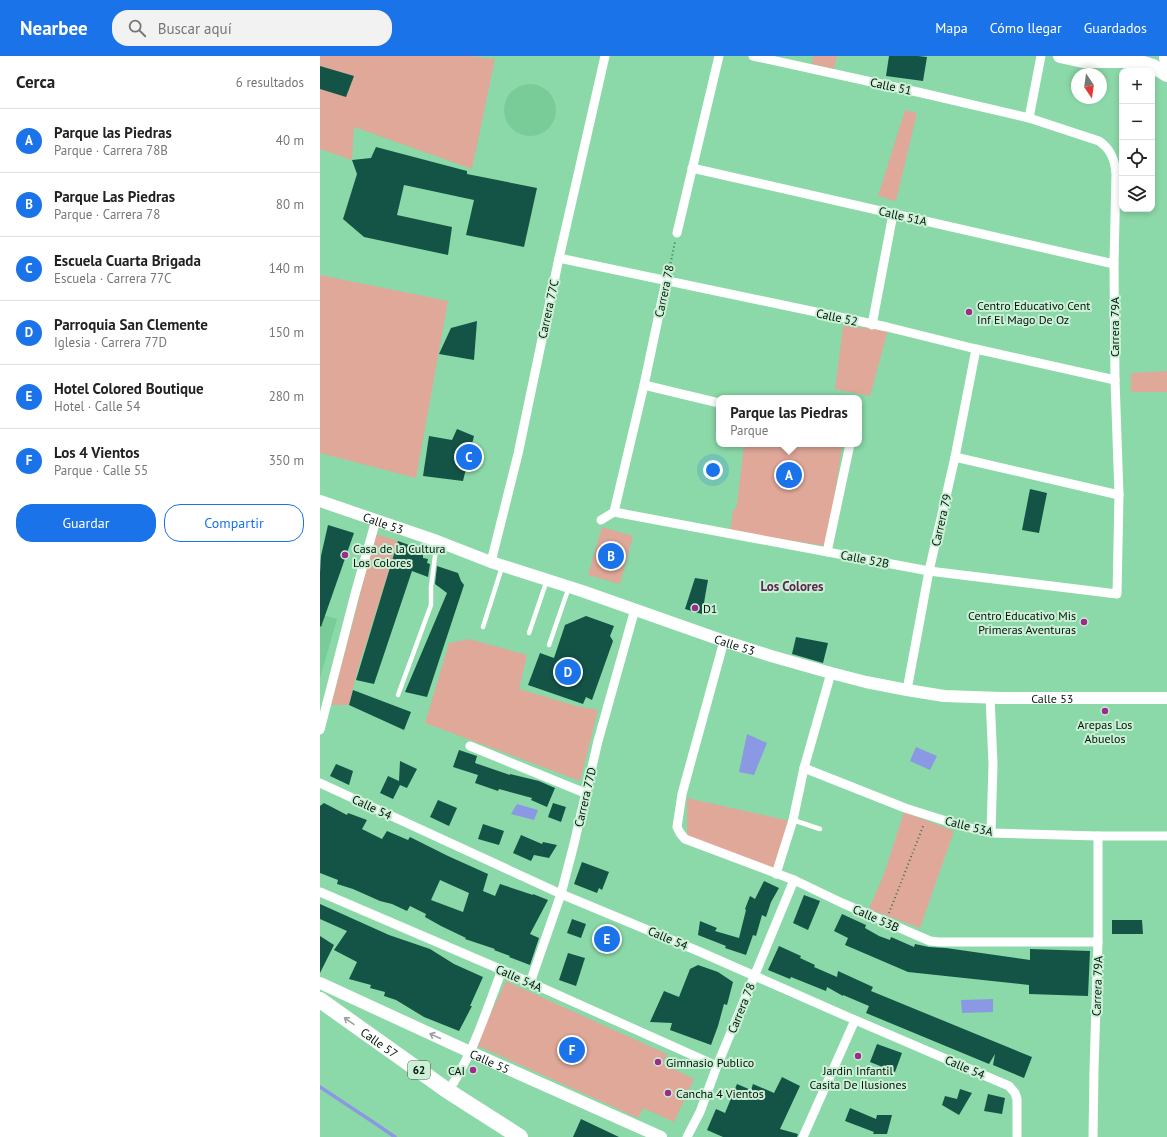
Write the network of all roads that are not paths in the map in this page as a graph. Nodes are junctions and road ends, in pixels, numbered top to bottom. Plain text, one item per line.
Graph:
1 (605, 56) edge
2 (719, 56) edge
3 (753, 56) edge
4 (1041, 56) edge
5 (1060, 56) edge
6 (1166, 56) edge
7 (1167, 68) edge
8 (1167, 75) edge
9 (1029, 118) junction
10 (692, 168) junction
11 (893, 214) junction
12 (677, 233) road end
13 (559, 258) junction
14 (1114, 264) junction
15 (666, 281) junction
16 (872, 325) junction
17 (976, 350) junction
18 (1114, 380) junction
19 (644, 385) junction
20 (716, 402) edge
21 (849, 447) edge
22 (955, 457) junction
23 (1119, 495) junction
24 (320, 501) edge
25 (614, 512) junction
26 (376, 520) junction
27 (601, 520) dead end
28 (437, 541) junction
29 (827, 552) junction
30 (497, 563) junction
31 (929, 571) junction
32 (547, 580) junction
33 (569, 587) junction
34 (1117, 594) joint
35 (635, 609) junction
36 (483, 627) dead end
37 (529, 633) dead end
38 (724, 641) junction
39 (549, 645) dead end
40 (831, 673) junction
41 (907, 690) junction
42 (398, 695) dead end
43 (990, 697) junction
44 (1167, 698) edge
45 (320, 730) edge
46 (470, 746) dead end
47 (804, 768) junction
48 (320, 783) edge
49 (585, 793) junction
50 (792, 820) junction
51 (820, 828) dead end
52 (991, 833) junction
53 (1098, 836) junction
54 (1167, 836) edge
55 (776, 874) junction
56 (794, 880) junction
57 (320, 892) edge
58 (561, 894) junction
59 (1098, 942) junction
60 (502, 970) junction
61 (754, 976) junction
62 (320, 983) edge
63 (530, 983) junction
64 (320, 1000) edge
65 (855, 1020) junction
66 (470, 1052) junction
67 (717, 1066) junction
68 (448, 1091) junction
69 (502, 1137) edge
70 (520, 1137) edge
71 (661, 1137) edge
72 (687, 1137) edge
73 (803, 1137) edge
74 (1018, 1137) edge
75 (1093, 1137) edge

1 - 13 street, Carrera 77C
2 - 10 street
3 - 9 street, Calle 51
4 - 9 street
5 - 8 main road
6 - 7 main road
9 - 14 street, Carrera 79A
10 - 11 street, Calle 51A
10 - 12 street
11 - 14 street, Calle 51A
11 - 16 street
13 - 15 street, Calle 52
13 - 30 street, Carrera 77C
14 - 18 street, Carrera 79A
15 - 16 street, Calle 52
15 - 19 street, Carrera 78
16 - 17 street, Calle 52
17 - 18 street, Calle 52
17 - 22 street, Carrera 79
18 - 23 street, Carrera 79A
19 - 20 street
19 - 25 street, Carrera 78
21 - 29 street
22 - 23 street
22 - 31 street, Carrera 79
23 - 34 street, Carrera 79A
24 - 26 street, Calle 53
25 - 27 street
25 - 29 street, Calle 52B
26 - 28 street, Calle 53
26 - 45 street
28 - 30 street, Calle 53
28 - 42 lane
29 - 31 street, Calle 52B
30 - 32 street, Calle 53
30 - 36 lane
31 - 34 street, Calle 52B
31 - 41 street, Carrera 79
32 - 33 street, Calle 53
32 - 37 lane
33 - 35 street, Calle 53
33 - 39 lane
35 - 38 street, Calle 53
35 - 49 street, Carrera 77D
38 - 40 street, Calle 53
38 - 55 street, Calle 53B
40 - 41 street, Calle 53
40 - 47 street
41 - 43 street, Calle 53
43 - 44 street, Calle 53
43 - 52 street
46 - 49 street
47 - 50 street
47 - 52 street, Calle 53A
48 - 58 street, Calle 54
49 - 58 street, Carrera 77D
50 - 51 lane
50 - 55 street
52 - 53 street, Calle 53A
53 - 54 street, Calle 53A
53 - 59 street, Carrera 79A
55 - 56 street, Calle 53B
56 - 59 street, Calle 53B
56 - 61 street, Carrera 78
57 - 60 street, Calle 54A
58 - 61 street, Calle 54
58 - 63 street, Carrera 77D
59 - 75 street, Carrera 79A
60 - 63 street, Calle 54A
60 - 66 street
61 - 65 street, Calle 54
61 - 67 street, Carrera 78
66 -> 62 street, Calle 55
63 - 67 street, Calle 54A
68 -> 64 highway, Calle 57 / 62
65 - 73 street
65 - 74 street, Calle 54
66 - 68 street
66 - 71 street, Calle 55
67 - 72 street, Carrera 78
68 - 69 highway
68 - 70 highway, Calle 57 / 62

